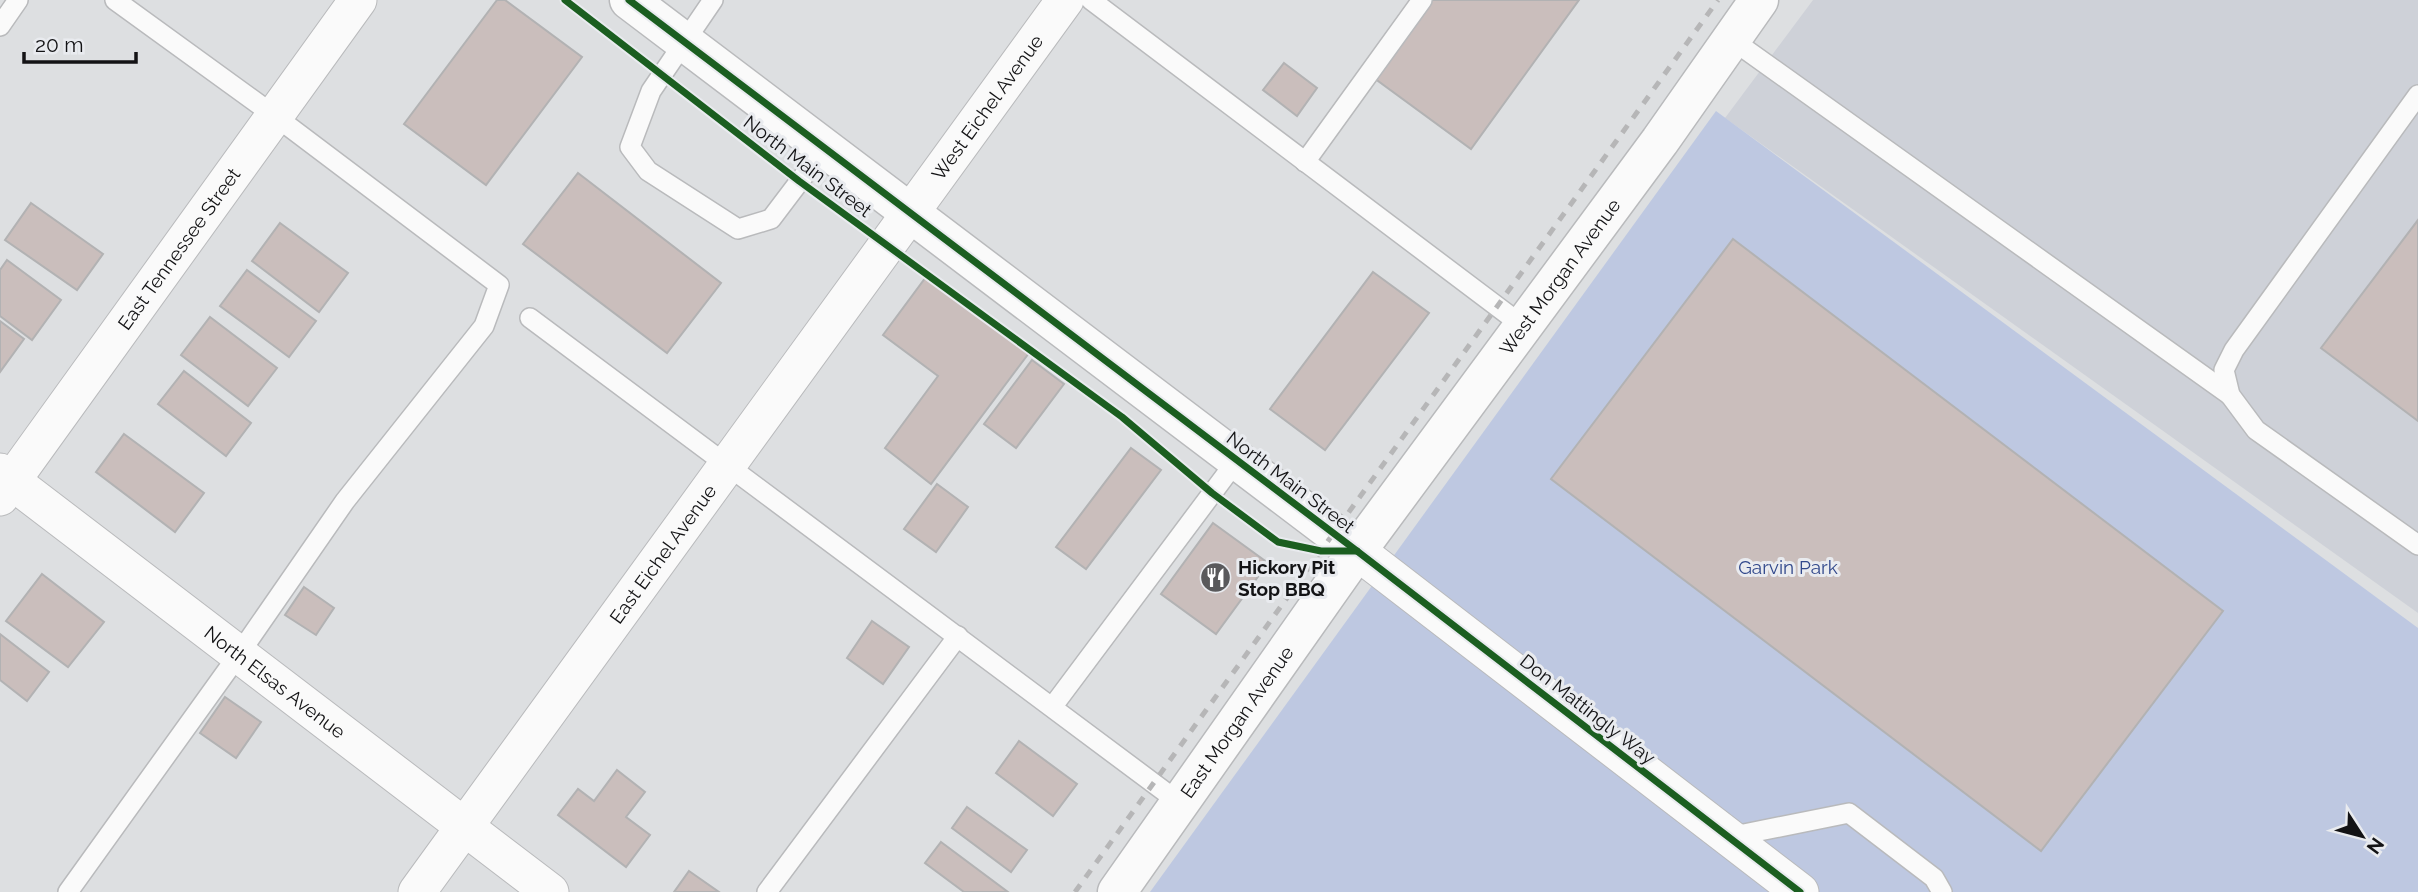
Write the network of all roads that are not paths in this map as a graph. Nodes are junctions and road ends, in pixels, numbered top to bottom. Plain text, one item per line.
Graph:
1 (18, 0) edge
2 (115, 0) edge
3 (358, 0) edge
4 (629, 0) edge
5 (713, 0) edge
6 (1065, 0) edge
7 (1091, 0) edge
8 (1422, 0) edge
9 (1759, 0) edge
10 (0, 26) edge
11 (1731, 39) junction
12 (683, 41) junction
13 (2418, 95) edge
14 (275, 116) junction
15 (824, 149) junction
16 (1305, 162) junction
17 (909, 214) junction
18 (530, 317) dead end
19 (1523, 326) junction
20 (2230, 395) junction
21 (1237, 460) junction
22 (727, 466) junction
23 (4, 483) edge
24 (2418, 545) edge
25 (1357, 551) junction
26 (958, 636) junction
27 (239, 654) junction
28 (1053, 706) junction
29 (1180, 803) junction
30 (464, 827) junction
31 (1729, 837) junction
32 (68, 892) edge
33 (417, 892) edge
34 (550, 892) edge
35 (767, 892) edge
36 (1118, 892) edge
37 (1800, 892) edge
38 (1941, 892) edge

1 - 10 lane
2 - 14 lane
3 - 14 street, East Tennessee Street
4 - 12 street, North Main Street
5 - 12 lane
6 - 17 street, West Eichel Avenue
7 - 16 lane
8 - 16 lane
9 - 11 street, West Morgan Avenue
11 - 19 street, West Morgan Avenue
11 - 20 lane
12 - 15 street, North Main Street
12 - 15 lane
13 - 20 lane
14 - 23 street, East Tennessee Street
14 - 27 lane
15 - 17 street, North Main Street
16 - 19 lane
17 - 21 street, North Main Street
17 - 22 street, East Eichel Avenue
18 - 22 lane
19 - 25 street, West Morgan Avenue
20 - 24 lane
21 - 25 street, North Main Street
21 - 28 lane
22 - 26 lane
22 - 30 street, East Eichel Avenue
23 - 27 street, North Elsas Avenue
25 - 29 street, East Morgan Avenue
25 - 31 street, Don Mattingly Way
26 - 28 lane
26 - 35 lane
27 - 30 street, North Elsas Avenue
27 - 32 lane
28 - 29 lane
29 - 36 street, East Morgan Avenue
30 - 33 street, East Eichel Avenue
30 - 34 street, North Elsas Avenue
31 - 37 street, Don Mattingly Way
31 - 38 lane

